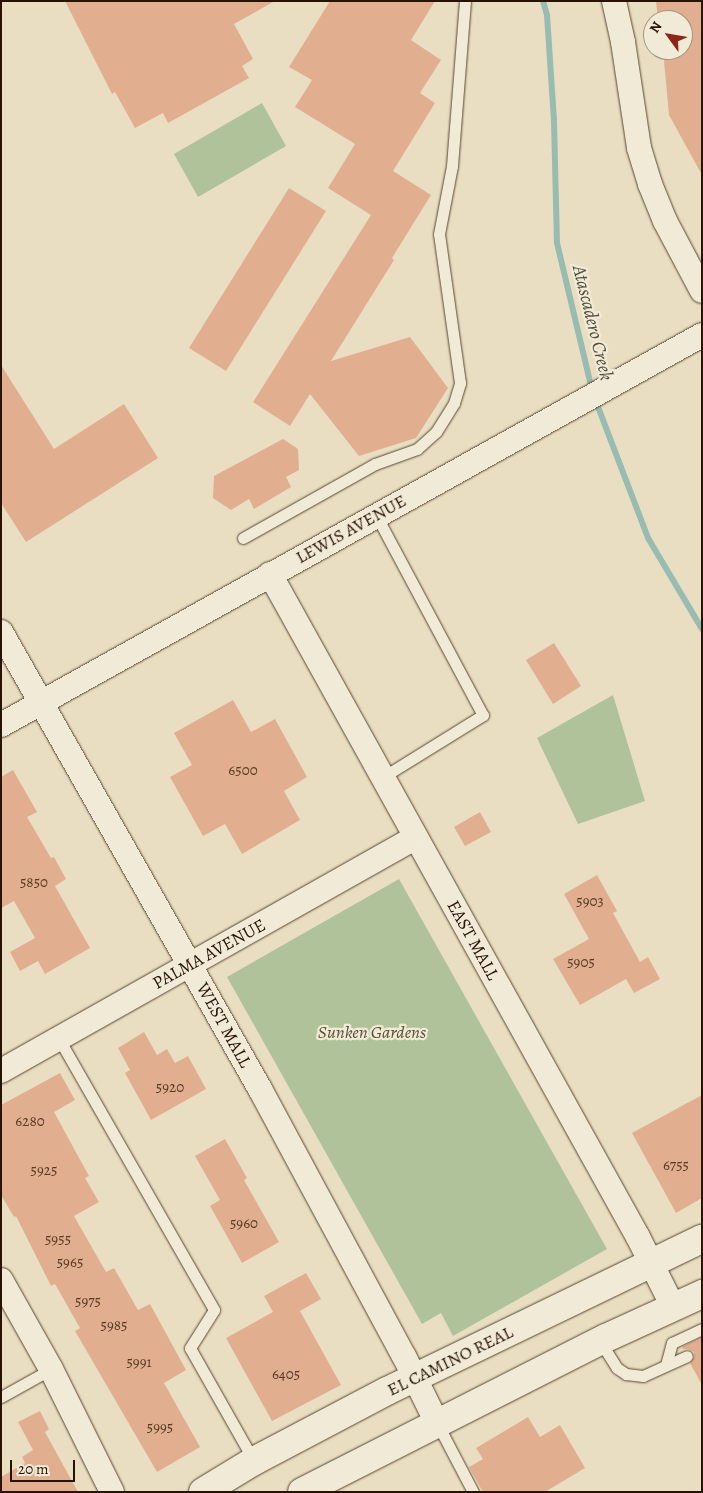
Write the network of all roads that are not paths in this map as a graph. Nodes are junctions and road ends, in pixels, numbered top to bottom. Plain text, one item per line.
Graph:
1 (465, 1) edge
2 (614, 1) edge
3 (702, 291) edge
4 (702, 335) edge
5 (376, 515) junction
6 (242, 538) dead end
7 (270, 574) junction
8 (1, 632) edge
9 (40, 703) junction
10 (1, 725) edge
11 (383, 778) junction
12 (416, 837) junction
13 (190, 964) junction
14 (59, 1039) junction
15 (1, 1071) edge
16 (702, 1239) edge
17 (652, 1264) junction
18 (1, 1280) edge
19 (702, 1294) edge
20 (673, 1307) junction
21 (702, 1329) edge
22 (600, 1341) junction
23 (687, 1356) dead end
24 (666, 1365) junction
25 (51, 1369) junction
26 (415, 1378) junction
27 (1, 1397) edge
28 (437, 1423) junction
29 (254, 1461) junction
30 (112, 1492) edge
31 (203, 1492) edge
32 (302, 1492) edge
33 (473, 1492) edge

1 - 6 lane
2 - 3 street
4 - 5 street, LEWIS AVENUE
5 - 7 street, LEWIS AVENUE
5 - 11 lane
7 - 9 street, LEWIS AVENUE
7 - 11 street, EAST MALL
8 - 9 street, WEST MALL
9 - 10 street, LEWIS AVENUE
9 - 13 street, WEST MALL
11 - 12 street, EAST MALL
12 - 13 street, PALMA AVENUE
12 - 17 street, EAST MALL
13 - 14 street, PALMA AVENUE
13 - 26 street, WEST MALL
14 - 15 street, PALMA AVENUE
14 - 29 lane
16 - 17 main road, EL CAMINO REAL
17 - 20 street, EAST MALL
17 - 26 main road, EL CAMINO REAL
18 - 25 street
19 - 20 main road
20 - 22 main road
21 - 24 lane
22 - 24 lane
22 - 28 main road
23 - 24 lane
25 - 27 lane
25 - 30 street
26 - 28 street, WEST MALL
26 - 29 main road, EL CAMINO REAL
28 - 32 main road
28 - 33 lane
29 - 31 main road, EL CAMINO REAL

